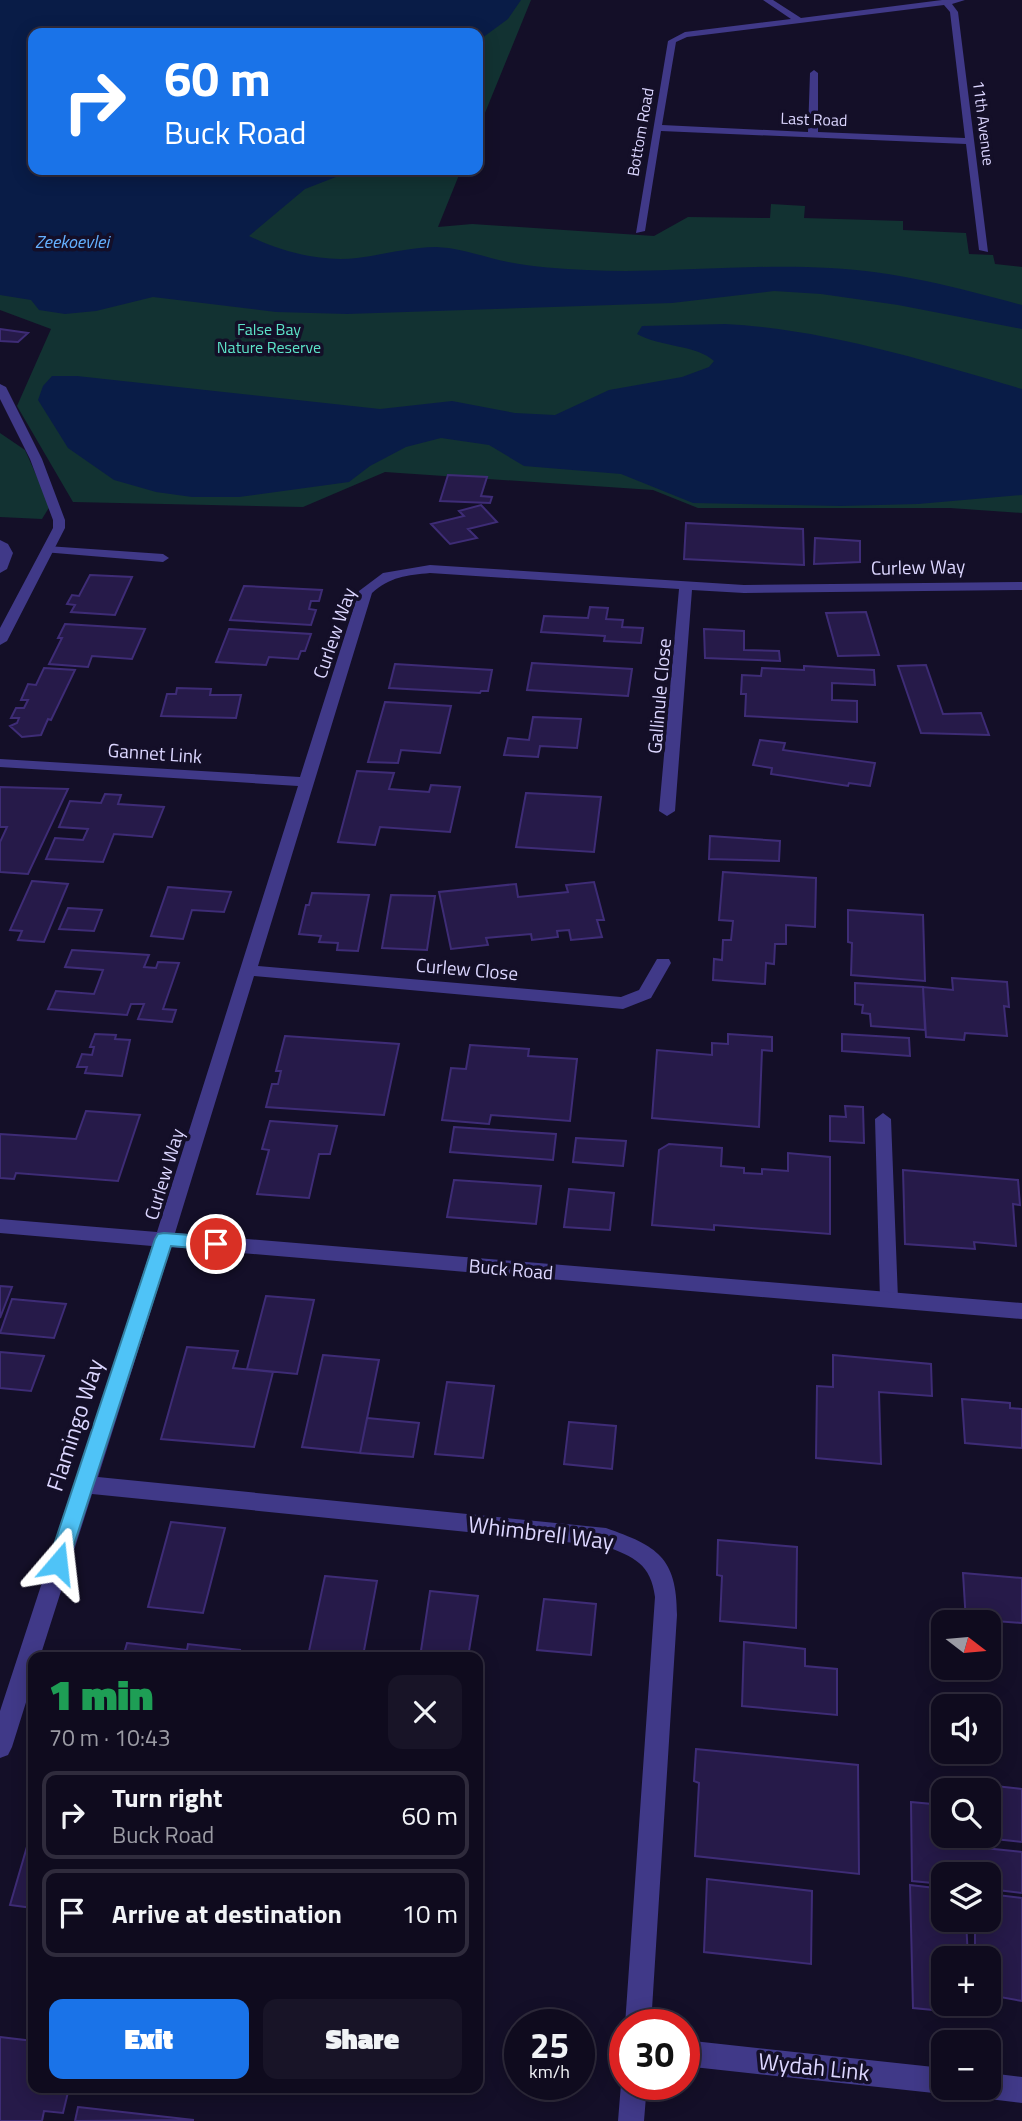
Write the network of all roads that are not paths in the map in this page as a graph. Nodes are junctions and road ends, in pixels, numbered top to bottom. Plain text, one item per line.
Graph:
1 (767, 0) edge
2 (961, 0) edge
3 (946, 2) junction
4 (800, 21) junction
5 (814, 73) dead end
6 (657, 128) junction
7 (813, 134) junction
8 (970, 141) junction
9 (639, 231) dead end
10 (985, 250) dead end
11 (0, 387) edge
12 (0, 544) edge
13 (47, 550) junction
14 (163, 558) dead end
15 (0, 569) edge
16 (686, 585) junction
17 (1022, 586) edge
18 (0, 641) edge
19 (0, 763) edge
20 (307, 782) junction
21 (667, 811) dead end
22 (663, 962) dead end
23 (246, 970) junction
24 (883, 1119) dead end
25 (0, 1226) edge
26 (164, 1239) junction
27 (889, 1299) junction
28 (1022, 1311) edge
29 (83, 1484) junction
30 (30, 1652) edge
31 (28, 1658) edge
32 (0, 1747) edge
33 (639, 2009) edge
34 (700, 2055) edge
35 (931, 2080) edge
36 (1001, 2087) edge
37 (1022, 2090) edge
38 (633, 2100) edge
39 (631, 2121) edge

1 - 4 street
2 - 3 street
3 - 4 street
3 - 8 street, 11th Avenue
4 - 6 street, Bottom Road
5 - 7 street
6 - 7 street, Last Road
6 - 9 street, Bottom Road
7 - 8 street, Last Road
8 - 10 street, 11th Avenue
11 - 13 street
12 - 15 street
13 - 14 lane
13 - 18 street
16 - 17 street, Curlew Way
16 - 20 street, Curlew Way
16 - 21 street, Gallinule Close
19 - 20 street, Gannet Link
20 - 23 street, Curlew Way
22 - 23 street, Curlew Close
23 - 26 street, Curlew Way
24 - 27 lane
25 - 26 street, Buck Road
26 - 27 street, Buck Road
26 - 29 street, Flamingo Way
27 - 28 street, Buck Road
29 - 30 street, Flamingo Way
29 - 33 street, Whimbrell Way
31 - 32 street, Flamingo Way
34 - 35 street, Wydah Link
36 - 37 street
38 - 39 street

